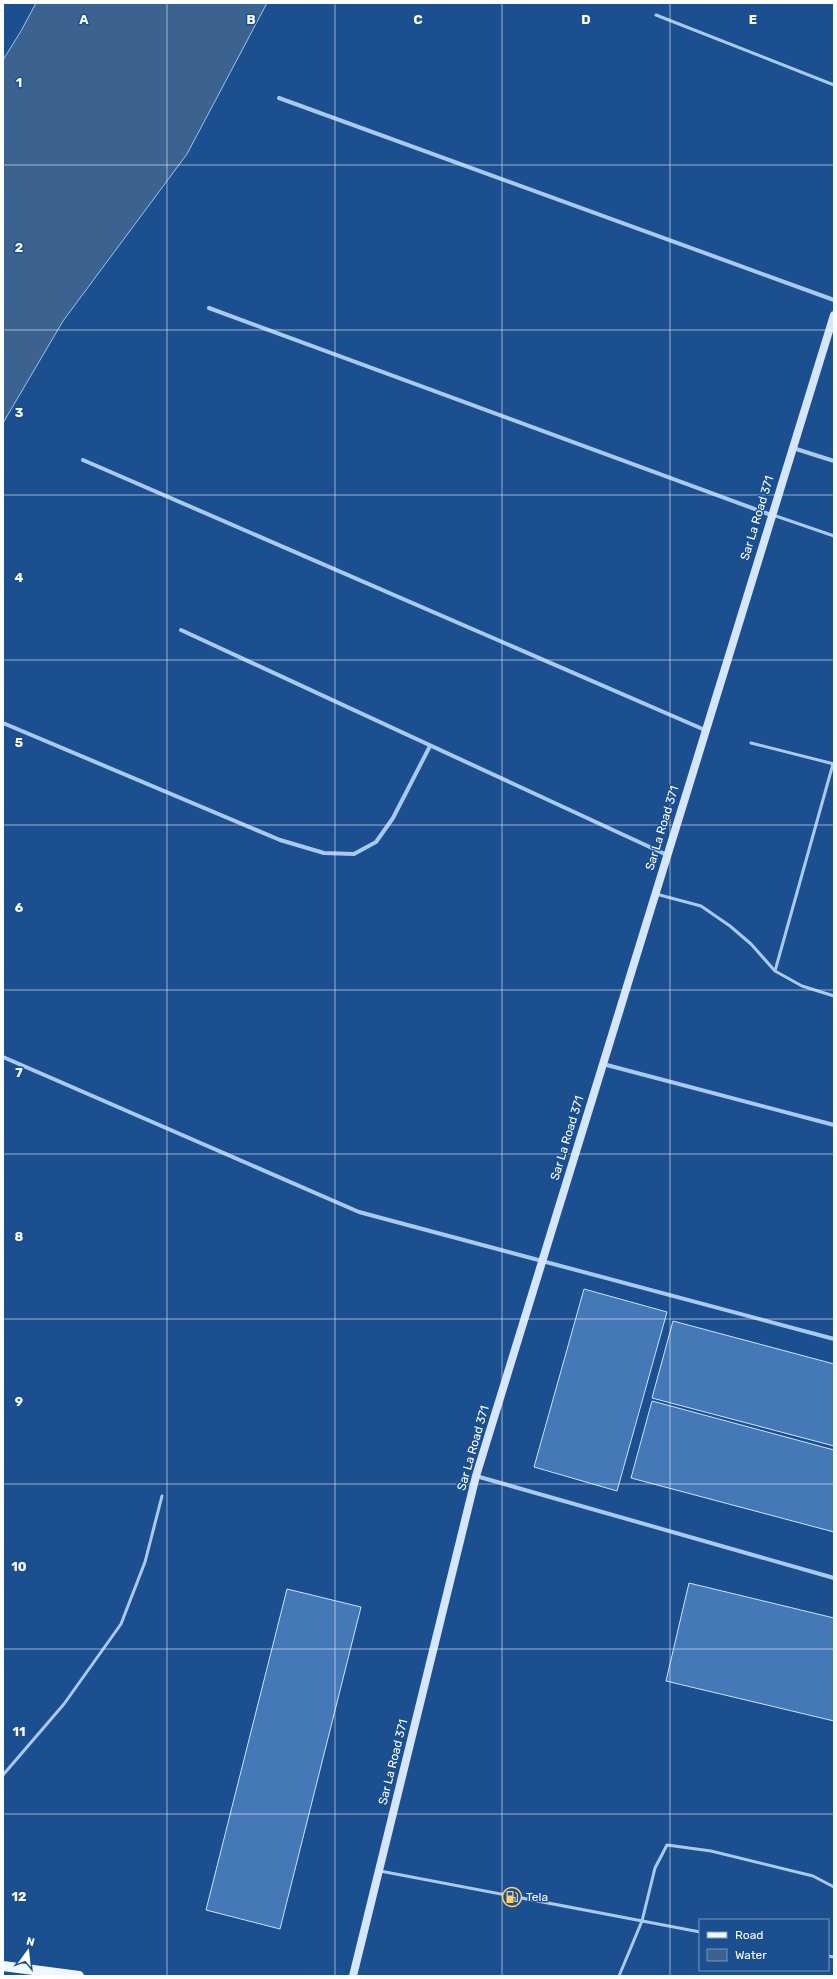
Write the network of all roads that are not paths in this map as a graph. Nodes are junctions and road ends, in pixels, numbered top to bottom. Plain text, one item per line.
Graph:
1 (656, 15) dead end
2 (834, 85) edge
3 (279, 98) dead end
4 (834, 300) edge
5 (208, 308) dead end
6 (834, 315) edge
7 (792, 447) junction
8 (83, 460) dead end
9 (834, 461) edge
10 (771, 515) junction
11 (834, 536) edge
12 (181, 630) dead end
13 (3, 723) edge
14 (705, 730) junction
15 (751, 743) dead end
16 (430, 746) junction
17 (834, 764) edge
18 (667, 855) junction
19 (655, 894) junction
20 (775, 971) junction
21 (834, 996) edge
22 (3, 1057) edge
23 (603, 1064) junction
24 (834, 1125) edge
25 (542, 1261) junction
26 (834, 1339) edge
27 (476, 1476) junction
28 (162, 1496) dead end
29 (834, 1578) edge
30 (3, 1774) edge
31 (379, 1871) junction
32 (834, 1887) edge
33 (642, 1921) junction
34 (699, 1932) edge
35 (3, 1966) edge
36 (80, 1976) edge
37 (353, 1976) edge
38 (619, 1976) edge

1 - 2 lane
3 - 4 street
5 - 10 street
6 - 7 street, Sar La Road 371
7 - 9 street
7 - 10 street, Sar La Road 371
8 - 14 street
10 - 11 lane
10 - 14 street, Sar La Road 371
12 - 16 street
13 - 16 street
14 - 18 street, Sar La Road 371
15 - 17 lane
16 - 18 street
17 - 20 lane
18 - 19 street, Sar La Road 371
19 - 20 lane
19 - 23 street, Sar La Road 371
20 - 21 lane
22 - 25 street
23 - 24 street
23 - 25 street, Sar La Road 371
25 - 26 street
25 - 27 street, Sar La Road 371
27 - 29 street
27 - 31 street, Sar La Road 371
28 - 30 lane
31 - 33 lane
31 - 37 street, Sar La Road 371
32 - 33 lane
33 - 34 lane
33 - 38 lane
35 - 36 main road

